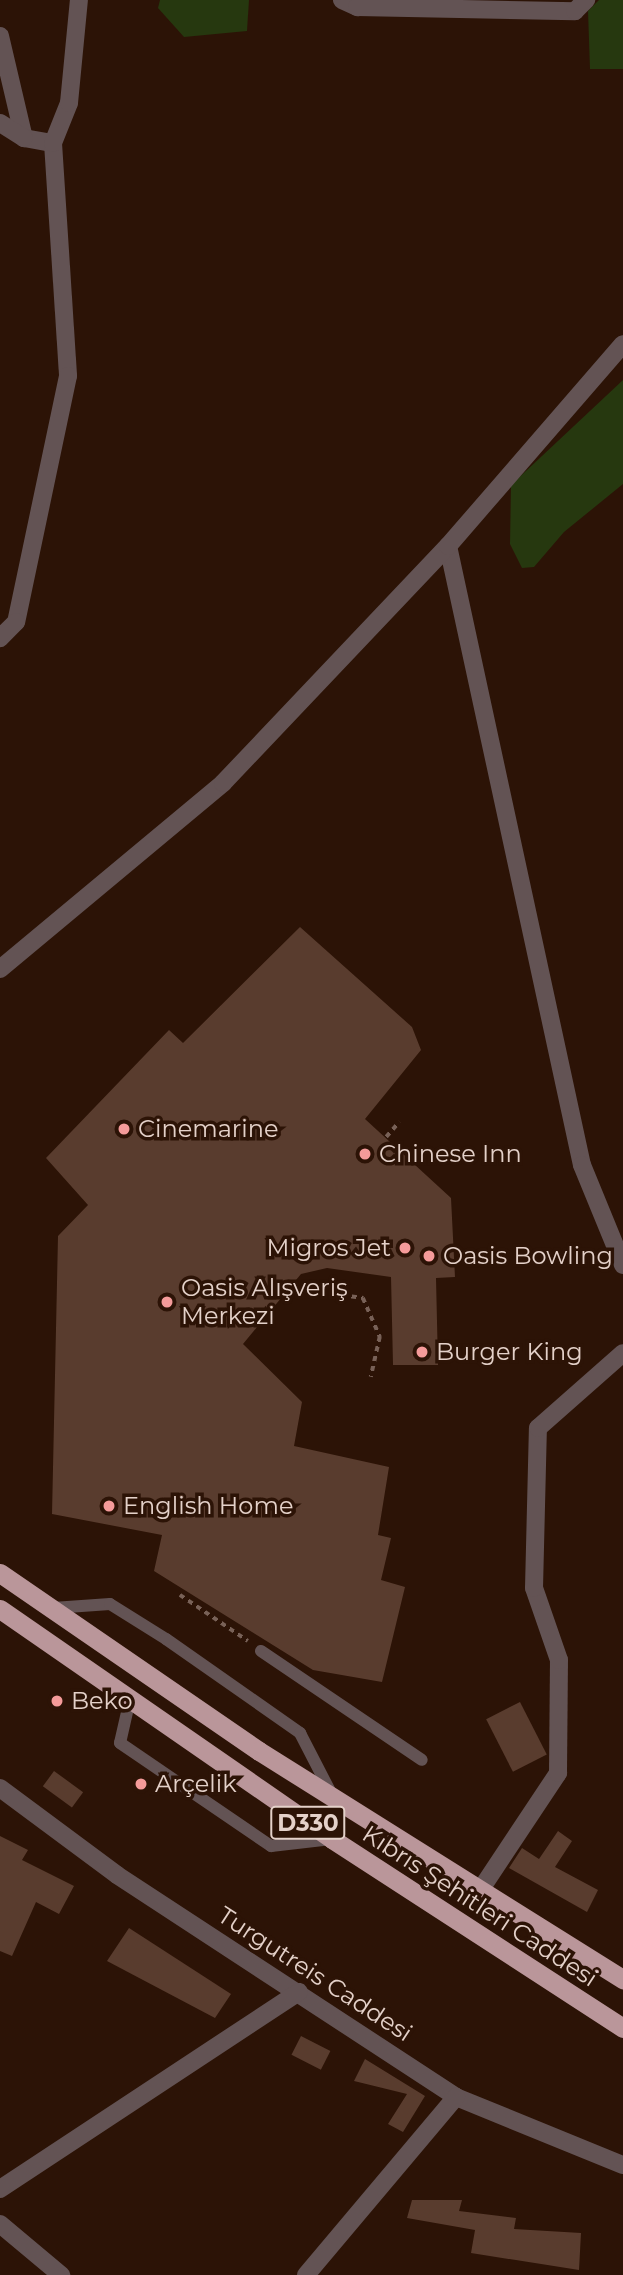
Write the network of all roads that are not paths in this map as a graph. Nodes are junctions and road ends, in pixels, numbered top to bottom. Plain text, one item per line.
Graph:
1 (79, 0) edge
2 (342, 0) edge
3 (586, 0) edge
4 (0, 36) edge
5 (0, 123) edge
6 (24, 138) junction
7 (53, 143) junction
8 (623, 344) edge
9 (448, 546) junction
10 (0, 638) edge
11 (0, 969) edge
12 (623, 1265) edge
13 (623, 1353) edge
14 (0, 1573) edge
15 (53, 1608) junction
16 (0, 1609) edge
17 (258, 1648) road end
18 (130, 1699) junction
19 (422, 1760) dead end
20 (3, 1794) edge
21 (332, 1795) junction
22 (332, 1839) junction
23 (479, 1892) junction
24 (623, 1979) edge
25 (299, 1992) junction
26 (623, 2028) edge
27 (456, 2097) junction
28 (623, 2165) edge
29 (0, 2189) edge
30 (0, 2224) edge
31 (61, 2275) edge
32 (306, 2275) edge

1 - 7 street
2 - 3 street
4 - 6 street
5 - 6 street
6 - 7 street
7 - 10 street
8 - 9 street
9 - 11 street
9 - 12 street
13 - 23 street
14 - 15 highway, Kıbrıs Şehitleri Caddesi / D330
15 - 21 highway, Kıbrıs Şehitleri Caddesi / D330
15 - 21 lane
16 - 18 highway, Kıbrıs Şehitleri Caddesi / D330
17 - 19 lane
18 - 22 highway, Kıbrıs Şehitleri Caddesi / D330
18 - 22 lane
20 - 25 street, Turgutreis Caddesi
21 - 23 highway, Kıbrıs Şehitleri Caddesi / D330
22 - 26 highway, Kıbrıs Şehitleri Caddesi / D330
23 - 24 highway, Kıbrıs Şehitleri Caddesi / D330
25 - 27 street, Turgutreis Caddesi
25 - 29 street
27 - 28 street, Turgutreis Caddesi
27 - 32 street
30 - 31 street

